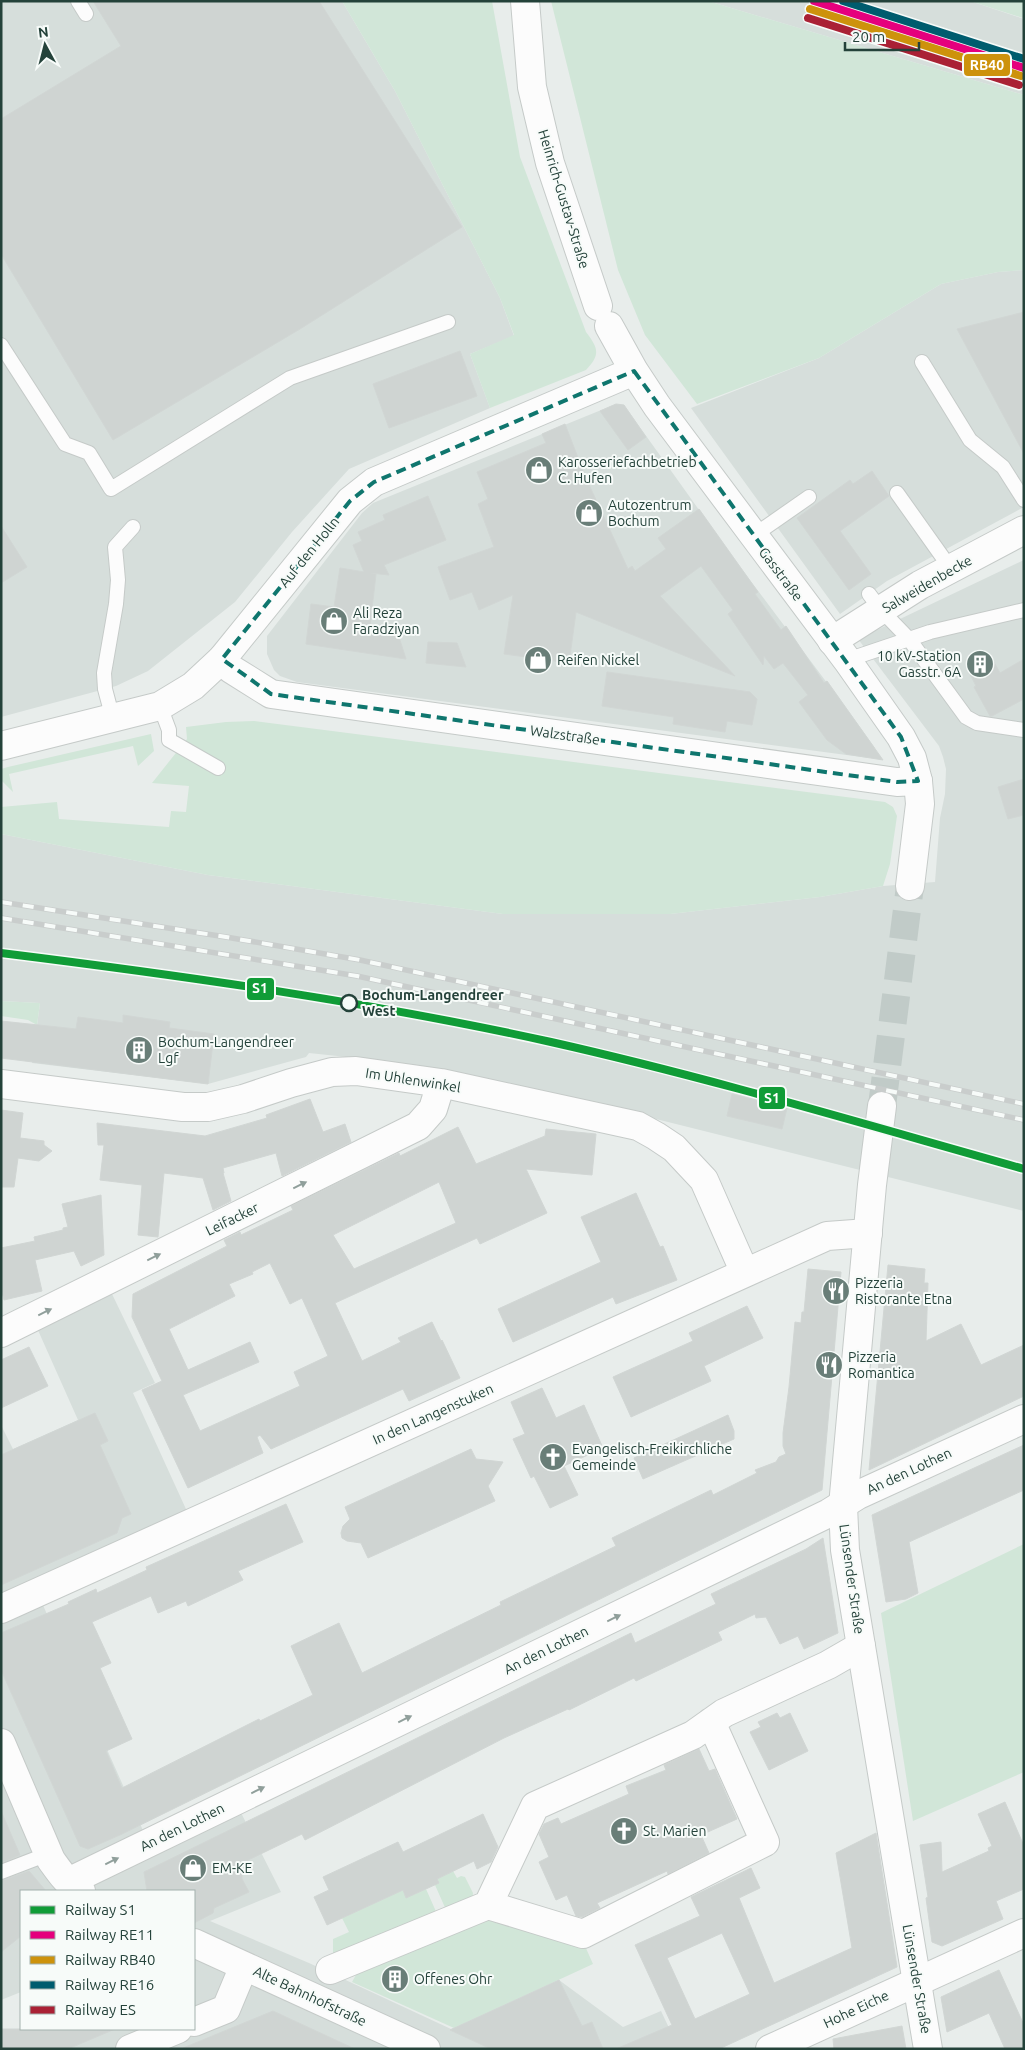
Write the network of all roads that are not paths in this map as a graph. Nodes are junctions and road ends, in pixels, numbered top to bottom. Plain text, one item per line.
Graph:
1 (78, 1) edge
2 (525, 1) edge
3 (86, 14) dead end
4 (448, 322) dead end
5 (1, 345) edge
6 (922, 362) dead end
7 (634, 371) junction
8 (897, 493) dead end
9 (809, 497) dead end
10 (1024, 500) edge
11 (133, 527) dead end
12 (1024, 530) edge
13 (753, 536) junction
14 (951, 569) junction
15 (875, 602) junction
16 (1024, 610) edge
17 (909, 639) junction
18 (839, 651) junction
19 (222, 659) junction
20 (160, 706) junction
21 (113, 719) junction
22 (1024, 730) edge
23 (1, 746) edge
24 (218, 768) dead end
25 (918, 781) junction
26 (910, 886) tunnel mouth
27 (441, 1083) junction
28 (1, 1084) edge
29 (882, 1106) tunnel mouth
30 (868, 1233) junction
31 (745, 1273) junction
32 (1, 1333) edge
33 (1024, 1418) edge
34 (843, 1506) junction
35 (1, 1609) edge
36 (861, 1646) junction
37 (711, 1722) junction
38 (1, 1742) edge
39 (48, 1854) junction
40 (1, 1872) edge
41 (75, 1886) edge
42 (488, 1905) junction
43 (1024, 1933) edge
44 (195, 1943) edge
45 (244, 1966) junction
46 (330, 1970) dead end
47 (917, 1981) junction
48 (195, 2022) edge
49 (176, 2030) edge
50 (130, 2049) edge
51 (426, 2049) edge
52 (770, 2049) edge
53 (928, 2049) edge

1 - 3 lane
2 - 7 street, Heinrich-Gustav-Straße
4 - 5 lane
6 - 10 lane
7 - 13 street, Gasstraße
7 - 19 street, Auf den Holln
8 - 14 lane
9 - 13 lane
11 - 21 lane
12 - 14 street, Salweidenbecke
13 - 18 street, Gasstraße
14 - 15 street, Salweidenbecke
15 - 17 lane
15 - 18 street, Salweidenbecke
16 - 17 lane
17 - 18 lane
17 - 22 lane
18 - 25 street, Gasstraße
19 - 20 street, Auf den Holln
19 - 25 street, Walzstraße
20 - 21 street, Auf den Holln
20 - 24 lane
21 - 23 street, Auf den Holln
25 - 26 street
27 - 28 street, Im Uhlenwinkel
27 - 31 street, Im Uhlenwinkel
32 -> 27 street, Leifacker
29 - 30 street, Lünsender Straße
30 - 31 street, In den Langenstuken
30 - 34 street, Lünsender Straße
31 - 35 street, In den Langenstuken
33 - 34 street, An den Lothen
34 - 36 street, Lünsender Straße
41 -> 34 street, An den Lothen
36 - 37 street
36 - 47 street, Lünsender Straße
37 - 42 street
37 - 42 street
38 - 39 street
39 - 40 lane
39 - 41 street
42 - 46 street
43 - 47 street, Hohe Eiche
44 - 45 street, Alte Bahnhofstraße
45 - 48 street
45 - 51 street, Alte Bahnhofstraße
47 - 52 street, Hohe Eiche
47 - 53 street, Lünsender Straße
49 - 50 street

